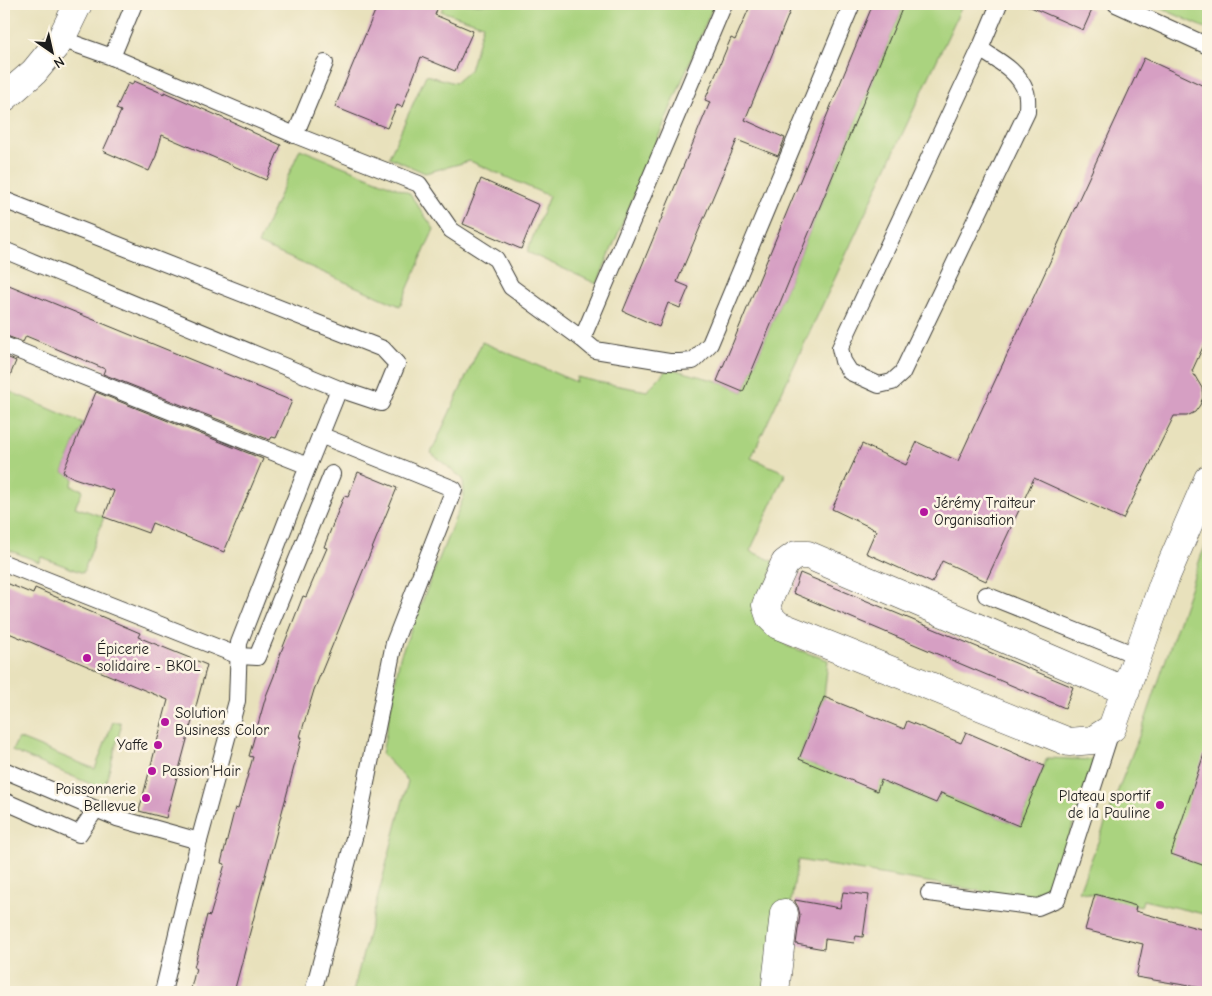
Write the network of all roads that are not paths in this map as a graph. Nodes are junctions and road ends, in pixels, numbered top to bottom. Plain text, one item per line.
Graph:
1 (78, 4) edge
2 (134, 4) edge
3 (724, 4) edge
4 (852, 4) edge
5 (999, 4) edge
6 (1116, 4) edge
7 (61, 39) junction
8 (1208, 46) edge
9 (980, 49) junction
10 (112, 57) junction
11 (325, 64) dead end
12 (4, 98) edge
13 (295, 135) junction
14 (4, 200) edge
15 (4, 250) edge
16 (582, 339) junction
17 (4, 345) edge
18 (339, 389) junction
19 (320, 435) junction
20 (308, 466) junction
21 (332, 474) dead end
22 (1208, 479) edge
23 (4, 563) edge
24 (986, 595) dead end
25 (239, 656) junction
26 (1138, 656) junction
27 (1126, 691) junction
28 (1112, 728) junction
29 (4, 770) edge
30 (4, 801) edge
31 (96, 809) junction
32 (200, 842) junction
33 (929, 893) dead end
34 (784, 913) dead end
35 (163, 992) edge
36 (313, 992) edge
37 (775, 992) edge

1 - 7 street
2 - 10 lane
3 - 16 lane
4 - 16 lane
5 - 9 lane
6 - 8 lane
7 - 10 lane
7 - 12 street
9 - 9 lane
10 - 13 lane
11 - 13 lane
13 - 16 lane
14 - 18 lane
15 - 18 lane
17 - 20 lane
18 - 19 lane
19 - 20 lane
19 - 36 lane
20 - 25 lane
21 - 25 lane
22 - 26 street
23 - 25 lane
24 - 26 lane
25 - 32 lane
26 - 27 street
27 - 28 street
27 - 28 street
28 - 33 lane
29 - 31 lane
30 - 31 lane
31 - 32 lane
32 - 35 lane
34 - 37 street

